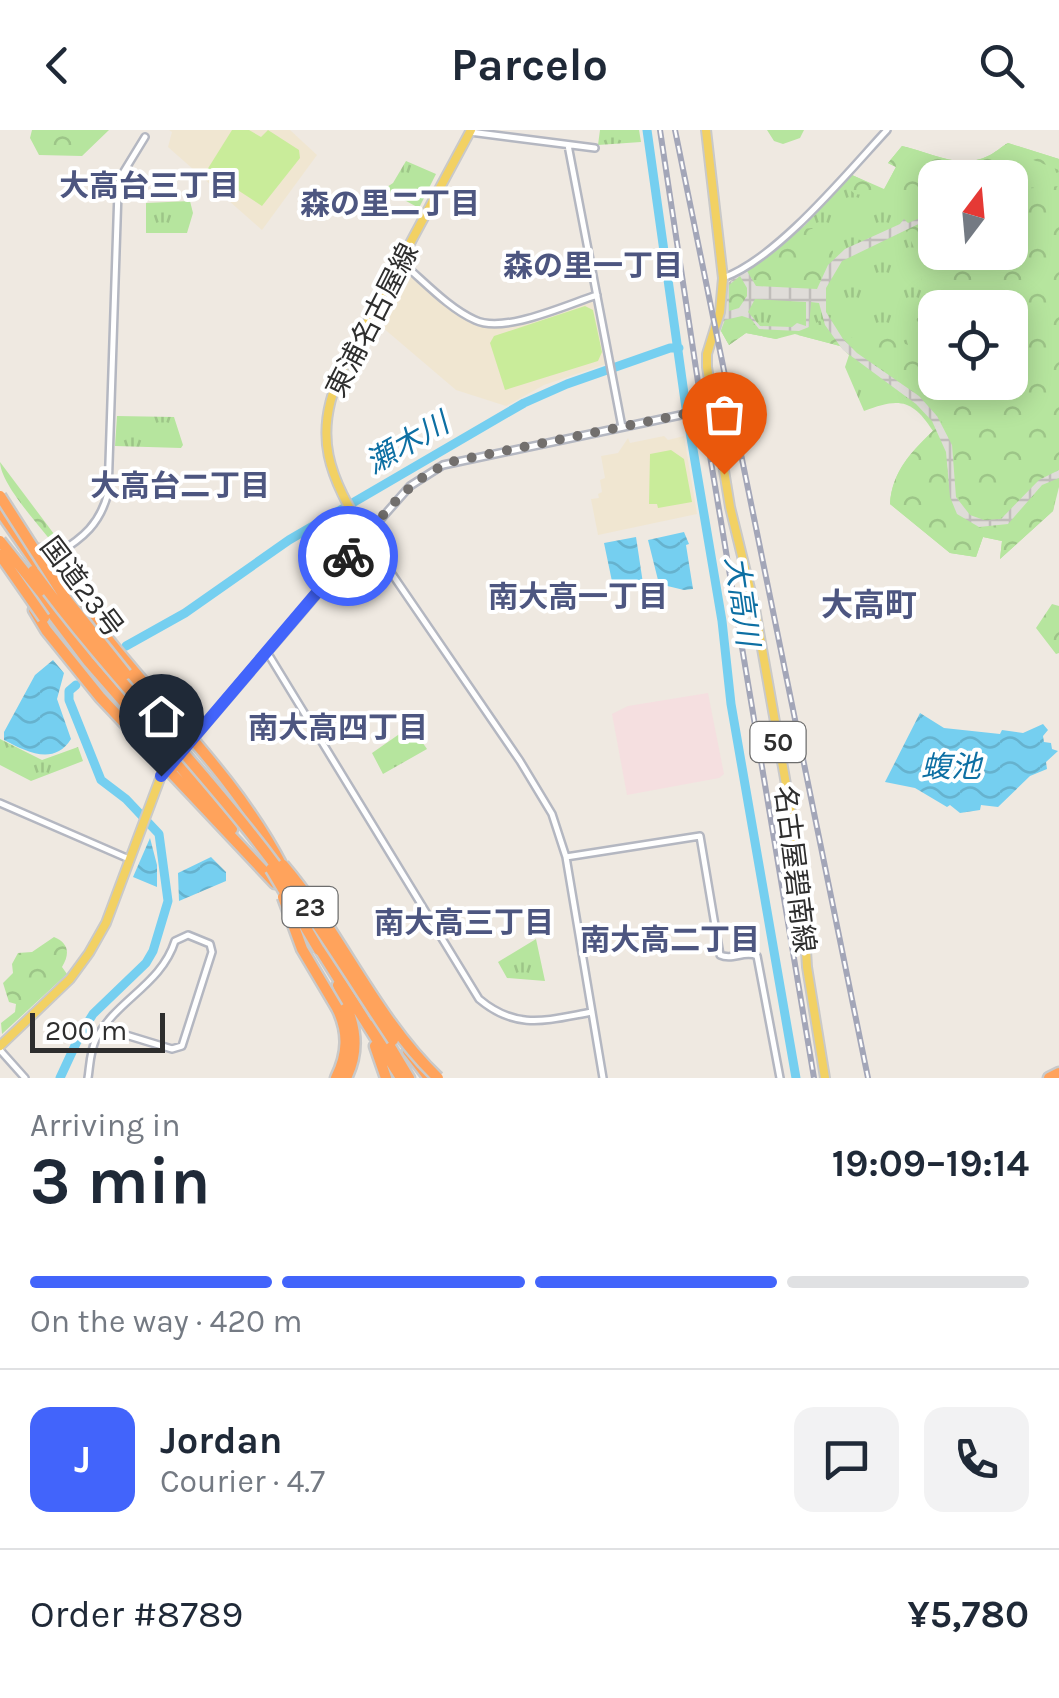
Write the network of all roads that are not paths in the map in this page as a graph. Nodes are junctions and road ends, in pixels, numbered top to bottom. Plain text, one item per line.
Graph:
1 (706, 130) edge
2 (886, 130) edge
3 (470, 131) edge
4 (146, 137) dead end
5 (568, 145) junction
6 (595, 148) dead end
7 (400, 262) junction
8 (723, 278) junction
9 (597, 295) junction
10 (714, 408) junction
11 (622, 427) junction
12 (0, 498) edge
13 (0, 510) edge
14 (0, 520) edge
15 (366, 536) junction
16 (0, 538) edge
17 (57, 554) dead end
18 (0, 556) edge
19 (28, 582) junction
20 (107, 648) junction
21 (266, 650) junction
22 (127, 674) junction
23 (106, 699) junction
24 (184, 742) junction
25 (172, 762) junction
26 (225, 802) junction
27 (0, 803) edge
28 (566, 858) junction
29 (130, 859) junction
30 (276, 882) junction
31 (325, 948) junction
32 (331, 971) junction
33 (366, 1012) junction
34 (592, 1012) junction
35 (103, 1028) junction
36 (0, 1048) edge
37 (1059, 1073) edge
38 (25, 1078) edge
39 (88, 1078) edge
40 (336, 1078) edge
41 (346, 1078) edge
42 (388, 1078) edge
43 (400, 1078) edge
44 (410, 1078) edge
45 (425, 1078) edge
46 (438, 1078) edge
47 (603, 1078) edge
48 (780, 1078) edge
49 (826, 1078) edge
50 (1049, 1078) edge

1 - 8 main road, 名古屋碧南線 / 50
2 - 8 street
3 - 5 street
3 - 7 main road, 東浦名古屋線
4 - 17 street
5 - 6 street
5 - 9 street
7 - 9 street
7 - 15 main road, 東浦名古屋線
8 - 10 main road, 名古屋碧南線 / 50
9 - 11 street
10 - 11 street
10 - 49 main road, 名古屋碧南線 / 50
11 - 15 street
12 - 20 highway
12 - 22 highway, bridge
13 - 20 highway, 国道23号
14 - 26 highway, bridge
15 - 21 main road
15 - 28 street
16 - 19 highway, 国道23号 / 23
16 - 30 highway, bridge
18 - 23 highway, bridge
19 - 23 highway
19 - 25 highway, 国道23号 / 23
20 - 22 highway
21 - 24 main road
21 - 34 street
22 - 24 highway, 国道23号
23 - 25 highway
24 - 25 main road
24 - 33 highway, 国道23号 / 23
25 - 29 main road
25 - 30 highway
25 - 30 highway, 国道23号 / 23
26 - 31 highway, bridge
26 - 46 highway, bridge
27 - 29 street
28 - 34 street
28 - 48 street
29 - 36 main road
30 - 31 highway, bridge
30 - 33 highway, 国道23号 / 23
30 - 40 highway, bridge
31 - 32 highway
31 - 45 highway, bridge
32 - 41 highway
32 - 42 highway
33 - 42 highway
33 - 43 highway, 国道23号 / 23
33 - 44 highway, 国道23号 / 23
33 - 45 highway
34 - 47 street
35 - 35 street
35 - 39 street
36 - 38 street
37 - 50 highway

